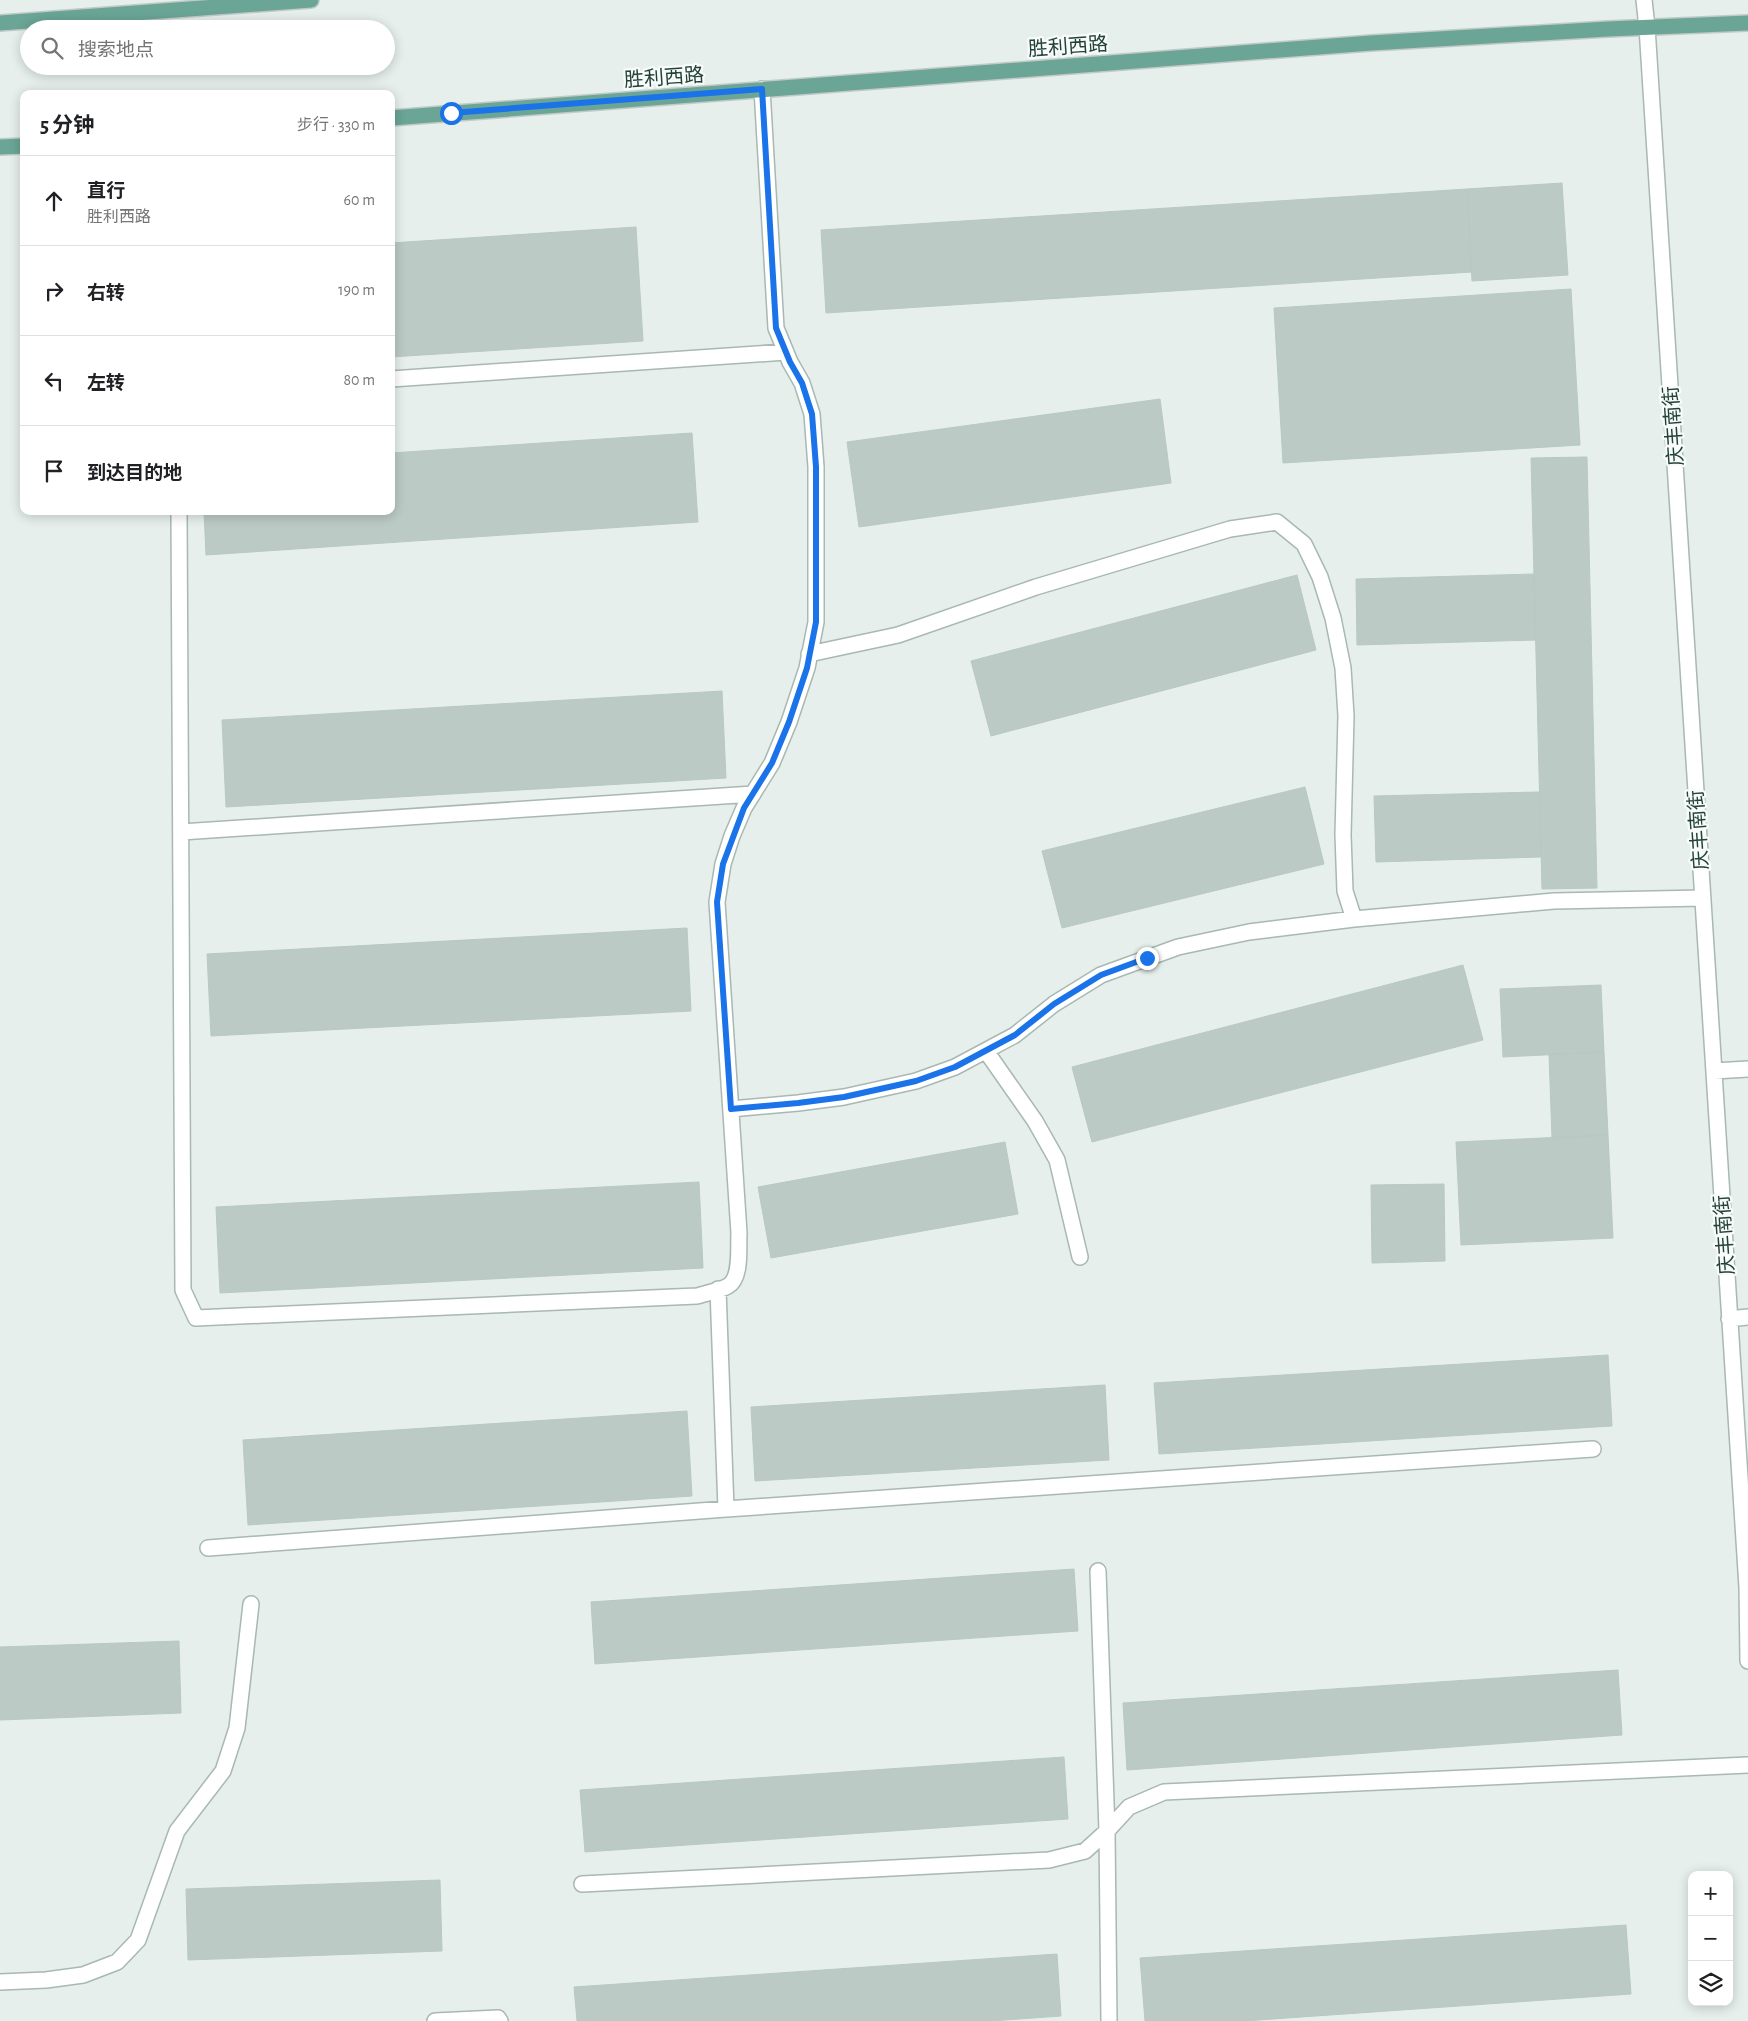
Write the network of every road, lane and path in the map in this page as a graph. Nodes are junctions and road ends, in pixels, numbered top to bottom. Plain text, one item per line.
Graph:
1 (311, 0) edge
2 (1644, 0) edge
3 (41, 20) edge
4 (20, 22) edge
5 (1748, 22) edge
6 (0, 23) edge
7 (1648, 27) junction
8 (762, 89) junction
9 (395, 118) edge
10 (20, 146) edge
11 (0, 147) edge
12 (786, 352) junction
13 (395, 379) edge
14 (179, 515) edge
15 (810, 654) junction
16 (753, 794) junction
17 (181, 832) junction
18 (1703, 898) junction
19 (1354, 919) junction
20 (986, 1051) junction
21 (1748, 1069) edge
22 (1714, 1071) junction
23 (731, 1109) junction
24 (1080, 1257) dead end
25 (718, 1289) junction
26 (1748, 1317) edge
27 (1729, 1319) junction
28 (1594, 1449) dead end
29 (726, 1509) junction
30 (208, 1548) dead end
31 (1098, 1571) dead end
32 (251, 1604) dead end
33 (1748, 1661) edge
34 (1748, 1765) edge
35 (1107, 1831) junction
36 (582, 1884) dead end
37 (0, 1982) edge
38 (435, 2021) edge
39 (500, 2021) edge
40 (1109, 2021) edge

1 - 3 main road
2 - 7 street, 庆丰南街
4 - 6 main road
5 - 7 main road, 胜利西路
7 - 8 main road, 胜利西路
7 - 18 street, 庆丰南街
8 - 9 main road, 胜利西路
8 - 12 street
10 - 11 main road
12 - 13 street
12 - 15 street
14 - 17 street
15 - 16 street
15 - 19 street
16 - 17 street
16 - 23 street
17 - 25 street
18 - 19 street
18 - 22 street, 庆丰南街
19 - 20 street
20 - 23 street
20 - 24 street
21 - 22 street
22 - 27 street, 庆丰南街
23 - 25 street
25 - 29 street
26 - 27 street
27 - 33 street, 庆丰南街
28 - 29 street
29 - 30 street
31 - 35 street
32 - 37 street
34 - 35 street
35 - 36 street
35 - 40 street
38 - 39 street

